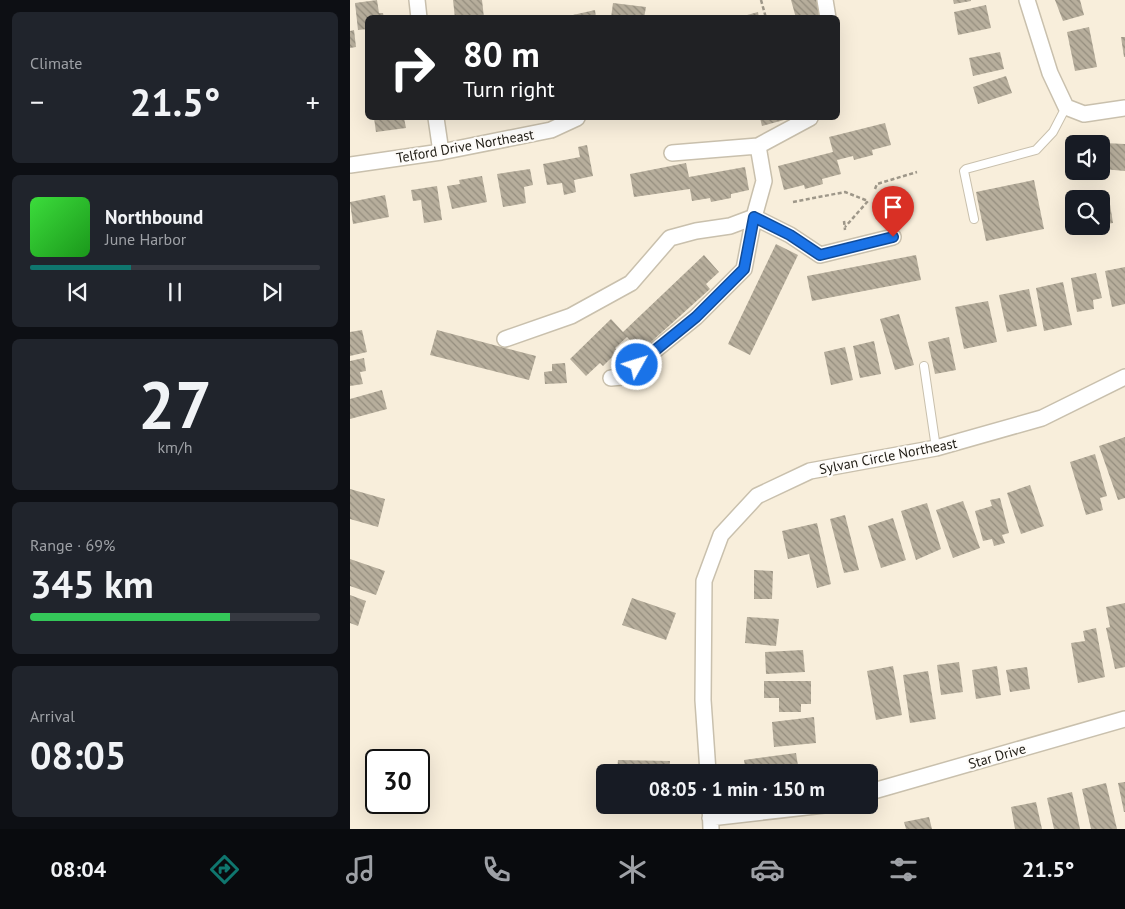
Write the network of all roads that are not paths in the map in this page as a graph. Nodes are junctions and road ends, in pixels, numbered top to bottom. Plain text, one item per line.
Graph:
1 (417, 0) edge
2 (825, 0) edge
3 (1026, 0) edge
4 (419, 15) edge
5 (828, 15) edge
6 (1066, 107) junction
7 (1125, 108) edge
8 (436, 120) edge
9 (572, 120) edge
10 (806, 120) edge
11 (758, 146) junction
12 (441, 152) junction
13 (672, 153) dead end
14 (350, 165) edge
15 (754, 217) junction
16 (974, 219) dead end
17 (893, 237) dead end
18 (505, 339) dead end
19 (924, 366) dead end
20 (1125, 377) edge
21 (610, 378) dead end
22 (936, 448) junction
23 (1125, 719) edge
24 (707, 764) edge
25 (878, 790) edge
26 (738, 814) edge
27 (710, 817) edge

1 - 4 street
2 - 5 street
3 - 6 street
6 - 7 street
6 - 16 lane
8 - 12 street
9 - 12 street, Telford Drive Northeast
10 - 11 street
11 - 13 street
11 - 15 street
12 - 14 street, Telford Drive Northeast
15 - 17 street
15 - 18 street
15 - 21 street
19 - 22 lane
20 - 22 street, Sylvan Circle Northeast
22 - 24 street, Sylvan Circle Northeast
23 - 25 street, Star Drive
26 - 27 street

